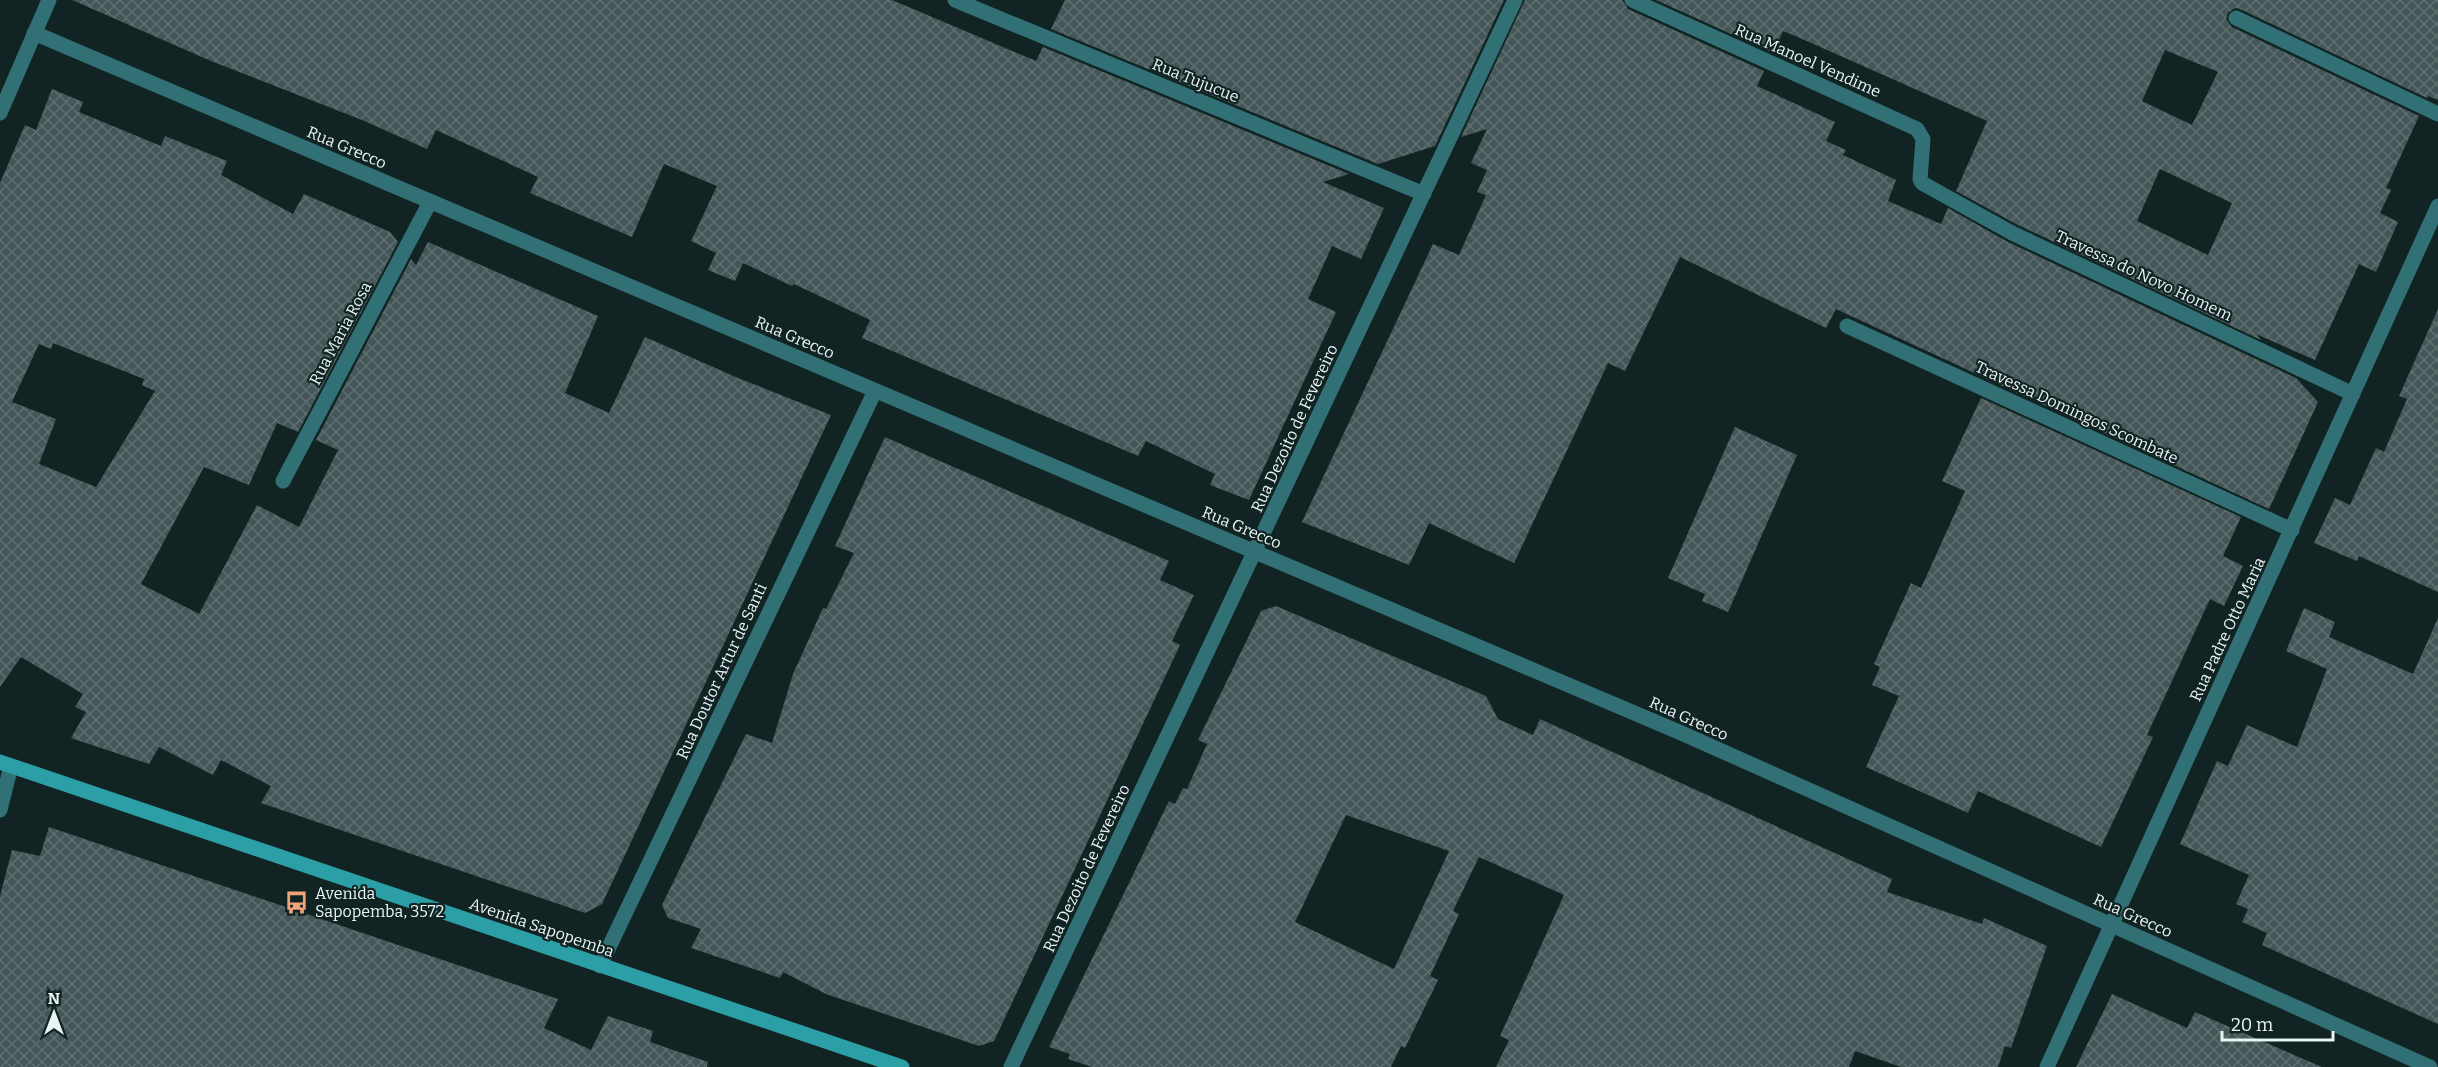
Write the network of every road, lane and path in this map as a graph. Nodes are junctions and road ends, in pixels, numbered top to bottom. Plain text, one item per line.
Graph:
1 (49, 0) edge
2 (955, 0) edge
3 (1515, 0) edge
4 (1632, 0) edge
5 (2236, 18) dead end
6 (34, 33) junction
7 (0, 113) edge
8 (2438, 114) edge
9 (1922, 183) joint
10 (1425, 194) junction
11 (430, 202) junction
12 (2438, 206) edge
13 (1847, 326) dead end
14 (875, 391) junction
15 (2354, 394) junction
16 (283, 481) dead end
17 (2292, 530) junction
18 (1256, 552) junction
19 (6, 764) edge
20 (0, 810) edge
21 (2112, 926) junction
22 (600, 966) junction
23 (869, 1062) edge
24 (902, 1067) edge
25 (1011, 1067) edge
26 (2047, 1067) edge
27 (2430, 1067) edge

1 - 6 street
2 - 10 street, Rua Tujucue
3 - 10 street, Rua Dezoito de Fevereiro
4 - 9 street, Rua Manoel Vendime
5 - 8 street
6 - 7 street
6 - 11 street, Rua Grecco
9 - 15 street, Travessa do Novo Homem
10 - 18 street, Rua Dezoito de Fevereiro
11 - 14 street, Rua Grecco
11 - 16 street, Rua Maria Rosa
12 - 15 street, Rua Padre Otto Maria
13 - 17 street, Travessa Domingos Scombate
14 - 18 street, Rua Grecco
14 - 22 street, Rua Doutor Artur de Santi
15 - 17 street, Rua Padre Otto Maria
17 - 21 street, Rua Padre Otto Maria
18 - 21 street, Rua Grecco
18 - 25 street, Rua Dezoito de Fevereiro
19 - 20 street
19 - 22 main road, Avenida Sapopemba
21 - 26 street, Rua Padre Otto Maria
21 - 27 street, Rua Grecco
22 - 23 main road, Avenida Sapopemba
23 - 24 main road, Avenida Sapopemba

